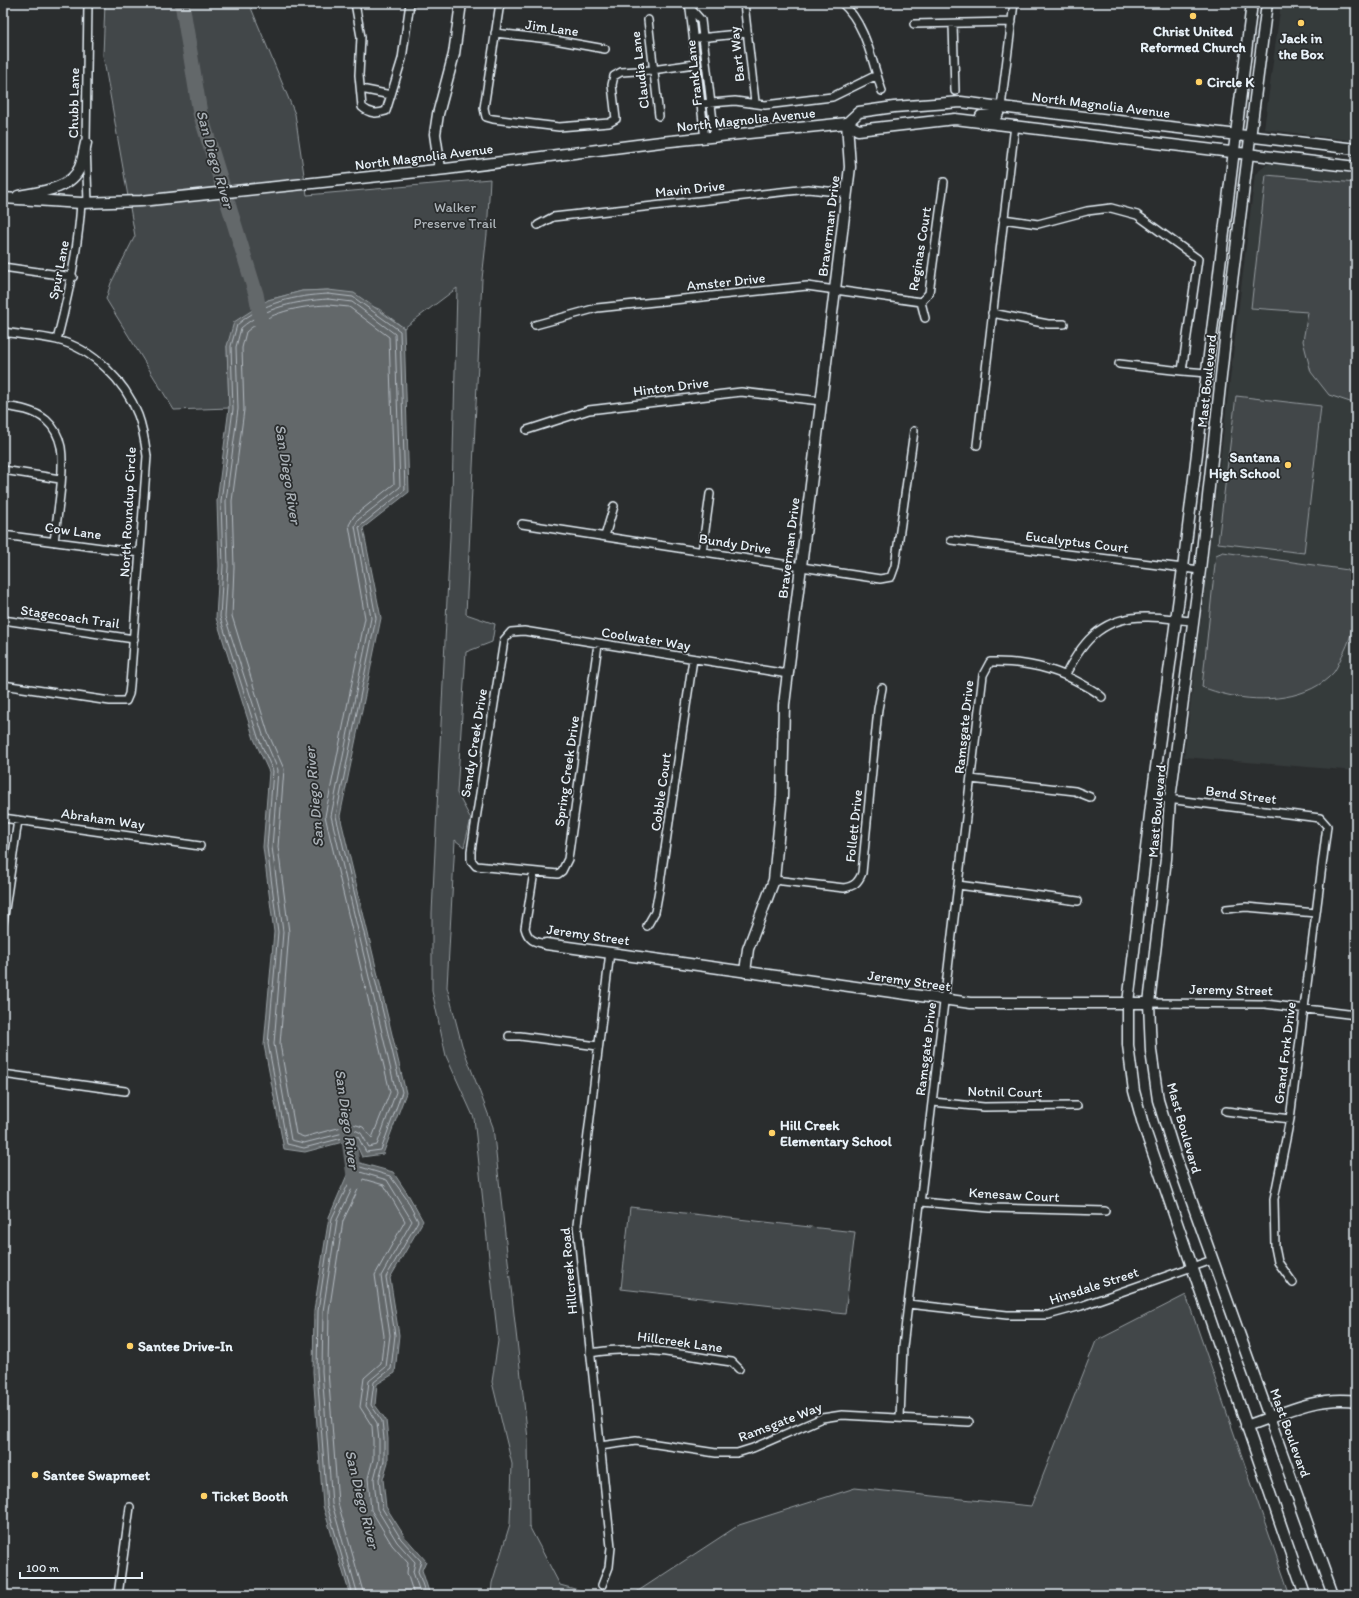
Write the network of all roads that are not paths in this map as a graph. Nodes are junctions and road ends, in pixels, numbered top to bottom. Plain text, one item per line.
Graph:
1 (88, 3) edge
2 (355, 3) edge
3 (410, 3) edge
4 (461, 3) edge
5 (500, 3) edge
6 (744, 3) edge
7 (842, 3) edge
8 (1014, 3) edge
9 (1252, 3) edge
10 (1266, 3) edge
11 (688, 6) edge
12 (648, 20) dead end
13 (1012, 22) junction
14 (914, 24) dead end
15 (953, 24) junction
16 (495, 33) junction
17 (747, 33) junction
18 (703, 38) junction
19 (693, 39) junction
20 (604, 49) dead end
21 (695, 64) junction
22 (652, 70) junction
23 (877, 75) junction
24 (360, 89) junction
25 (882, 91) dead end
26 (955, 91) dead end
27 (391, 95) junction
28 (755, 102) junction
29 (710, 103) junction
30 (700, 104) junction
31 (1001, 107) junction
32 (658, 116) dead end
33 (944, 119) junction
34 (847, 123) junction
35 (1015, 125) junction
36 (1236, 135) junction
37 (1251, 137) junction
38 (710, 138) junction
39 (86, 143) junction
40 (1356, 149) edge
41 (1234, 152) junction
42 (1249, 154) junction
43 (1356, 167) edge
44 (440, 169) junction
45 (944, 182) dead end
46 (847, 193) junction
47 (5, 198) edge
48 (84, 203) junction
49 (1003, 219) junction
50 (538, 225) dead end
51 (3, 267) edge
52 (73, 277) junction
53 (836, 290) junction
54 (922, 302) junction
55 (992, 313) junction
56 (925, 318) dead end
57 (1064, 324) dead end
58 (535, 325) dead end
59 (3, 332) edge
60 (57, 340) junction
61 (1118, 364) dead end
62 (1182, 371) junction
63 (1207, 373) junction
64 (821, 401) junction
65 (3, 406) edge
66 (527, 430) dead end
67 (914, 431) dead end
68 (977, 445) dead end
69 (3, 470) edge
70 (60, 479) junction
71 (710, 494) dead end
72 (614, 506) dead end
73 (522, 524) dead end
74 (3, 534) edge
75 (605, 536) junction
76 (951, 540) dead end
77 (54, 542) junction
78 (702, 552) junction
79 (140, 553) junction
80 (801, 568) junction
81 (1183, 568) junction
82 (1200, 570) junction
83 (3, 620) edge
84 (1175, 620) junction
85 (1193, 621) junction
86 (134, 639) junction
87 (504, 640) joint
88 (598, 644) junction
89 (692, 659) junction
90 (788, 674) junction
91 (1066, 674) junction
92 (3, 685) edge
93 (882, 688) dead end
94 (1102, 697) dead end
95 (971, 779) junction
96 (1152, 797) junction
97 (1090, 798) dead end
98 (1170, 799) junction
99 (3, 818) edge
100 (18, 820) junction
101 (1324, 822) joint
102 (200, 846) dead end
103 (534, 872) junction
104 (774, 880) junction
105 (958, 885) junction
106 (1078, 901) dead end
107 (1226, 909) dead end
108 (1316, 913) junction
109 (3, 922) edge
110 (647, 926) dead end
111 (546, 944) joint
112 (610, 952) junction
113 (745, 972) junction
114 (945, 1000) junction
115 (1128, 1003) junction
116 (1149, 1003) junction
117 (1304, 1008) junction
118 (1356, 1015) edge
119 (508, 1036) dead end
120 (598, 1046) junction
121 (3, 1074) edge
122 (125, 1091) dead end
123 (933, 1102) junction
124 (1077, 1106) dead end
125 (1226, 1111) dead end
126 (1290, 1119) junction
127 (921, 1202) junction
128 (1105, 1211) dead end
129 (1212, 1260) junction
130 (1192, 1267) junction
131 (1293, 1283) dead end
132 (908, 1304) junction
133 (590, 1353) junction
134 (739, 1369) dead end
135 (1356, 1401) edge
136 (900, 1417) junction
137 (1269, 1418) junction
138 (969, 1422) dead end
139 (1246, 1426) junction
140 (600, 1446) junction
141 (130, 1507) dead end
142 (602, 1585) dead end
143 (118, 1595) edge
144 (1304, 1595) edge
145 (1333, 1595) edge

1 - 39 street, Chubb Lane
2 - 24 street
3 - 27 street
4 - 44 street
5 - 16 street
6 - 17 street, Bart Way
7 - 23 street
8 - 13 street
9 - 36 street, Mast Boulevard
10 - 37 street, Mast Boulevard
11 - 18 street, Frank Lane
11 - 19 street, Frank Lane
12 - 22 street, Claudia Lane
13 - 15 street
13 - 31 street
14 - 15 street
15 - 26 street
16 - 20 street, Jim Lane
16 - 22 street
17 - 18 street
17 - 28 street, Bart Way
18 - 19 street
18 - 29 street, Frank Lane
19 - 21 street, Frank Lane
21 - 22 street
21 - 30 street, Frank Lane
22 - 32 street, Claudia Lane
23 - 25 street
23 - 28 street
24 - 27 street
24 - 27 street
28 - 29 street
29 - 30 street
29 - 38 street, Frank Lane
30 - 38 street, Frank Lane
31 - 33 street
31 - 34 street, North Magnolia Avenue
31 - 36 street, North Magnolia Avenue
33 - 34 street, North Magnolia Avenue
33 - 35 street, North Magnolia Avenue
34 - 38 street, North Magnolia Avenue
34 - 46 street, Braverman Drive
35 - 41 street, North Magnolia Avenue
35 - 49 street
36 - 37 street, North Magnolia Avenue
36 - 41 street, Mast Boulevard
37 - 40 street, North Magnolia Avenue
37 - 42 street, Mast Boulevard
38 - 44 street, North Magnolia Avenue
39 - 47 street
39 - 48 street, Chubb Lane
41 - 42 street, North Magnolia Avenue
41 - 63 street, Mast Boulevard
42 - 43 street, North Magnolia Avenue
42 - 82 street, Mast Boulevard
44 - 48 street, North Magnolia Avenue
45 - 54 street, Reginas Court
46 - 50 street, Mavin Drive
46 - 53 street, Braverman Drive
47 - 48 street, North Magnolia Avenue
48 - 52 street, Spur Lane
49 - 55 street
49 - 62 street
51 - 52 street
52 - 60 street, Spur Lane
53 - 54 street, Amster Drive
53 - 58 street, Amster Drive
53 - 64 street, Braverman Drive
54 - 56 street, Reginas Court
55 - 57 street
55 - 68 street
59 - 60 street, North Roundup Circle
60 - 79 street, North Roundup Circle
61 - 62 street
62 - 63 street
63 - 81 street, Mast Boulevard
64 - 66 street, Hinton Drive
64 - 80 street, Braverman Drive
65 - 70 street
67 - 80 street, Bundy Drive
69 - 70 street
70 - 77 street
71 - 78 street
72 - 75 street
73 - 75 street, Bundy Drive
74 - 77 street, Cow Lane
75 - 78 street, Bundy Drive
76 - 81 street, Eucalyptus Court
77 - 79 street, Cow Lane
78 - 80 street, Bundy Drive
79 - 86 street, North Roundup Circle
80 - 90 street, Braverman Drive
81 - 82 street, Eucalyptus Court
81 - 84 street, Mast Boulevard
82 - 85 street, Mast Boulevard
83 - 86 street, Stagecoach Trail
84 - 85 street
84 - 91 street
84 - 96 street, Mast Boulevard
85 - 98 street, Mast Boulevard
86 - 92 street, North Roundup Circle
87 - 88 street, Coolwater Way
87 - 103 street, Sandy Creek Drive
88 - 89 street, Coolwater Way
88 - 103 street, Spring Creek Drive
89 - 90 street, Coolwater Way
89 - 110 street, Cobble Court
90 - 104 street, Braverman Drive
91 - 94 street
91 - 95 street, Ramsgate Drive
93 - 104 street, Follett Drive
95 - 97 street
95 - 105 street, Ramsgate Drive
96 - 98 street, Bend Street
96 - 115 street, Mast Boulevard
98 - 101 street, Bend Street
98 - 116 street, Mast Boulevard
99 - 100 street, Abraham Way
100 - 102 street, Abraham Way
100 - 109 street
101 - 108 street, Grand Fork Drive
103 - 111 street, Jeremy Street
104 - 113 street, Braverman Drive
105 - 106 street
105 - 114 street, Ramsgate Drive
107 - 108 street
108 - 117 street, Grand Fork Drive
111 - 112 street, Jeremy Street
112 - 113 street, Jeremy Street
112 - 120 street, Hillcreek Road
113 - 114 street, Jeremy Street
114 - 115 street, Jeremy Street
114 - 123 street, Ramsgate Drive
115 - 116 street, Jeremy Street
115 - 130 street, Mast Boulevard
116 - 117 street, Jeremy Street
116 - 129 street, Mast Boulevard
117 - 118 street, Jeremy Street
117 - 126 street, Grand Fork Drive
119 - 120 street
120 - 133 street, Hillcreek Road
121 - 122 street
123 - 124 street, Notnil Court
123 - 127 street, Ramsgate Drive
125 - 126 street
126 - 131 street, Grand Fork Drive
127 - 128 street, Kenesaw Court
127 - 132 street, Ramsgate Drive
129 - 130 street, Hinsdale Street
129 - 137 street, Mast Boulevard
130 - 132 street, Hinsdale Street
130 - 139 street, Mast Boulevard
132 - 136 street, Ramsgate Drive
133 - 134 street, Hillcreek Lane
133 - 140 street, Hillcreek Road
135 - 137 street
136 - 138 street, Ramsgate Way
136 - 140 street, Ramsgate Way
137 - 139 street
137 - 145 street, Mast Boulevard
139 - 144 street, Mast Boulevard
140 - 142 street, Hillcreek Road
141 - 143 street

